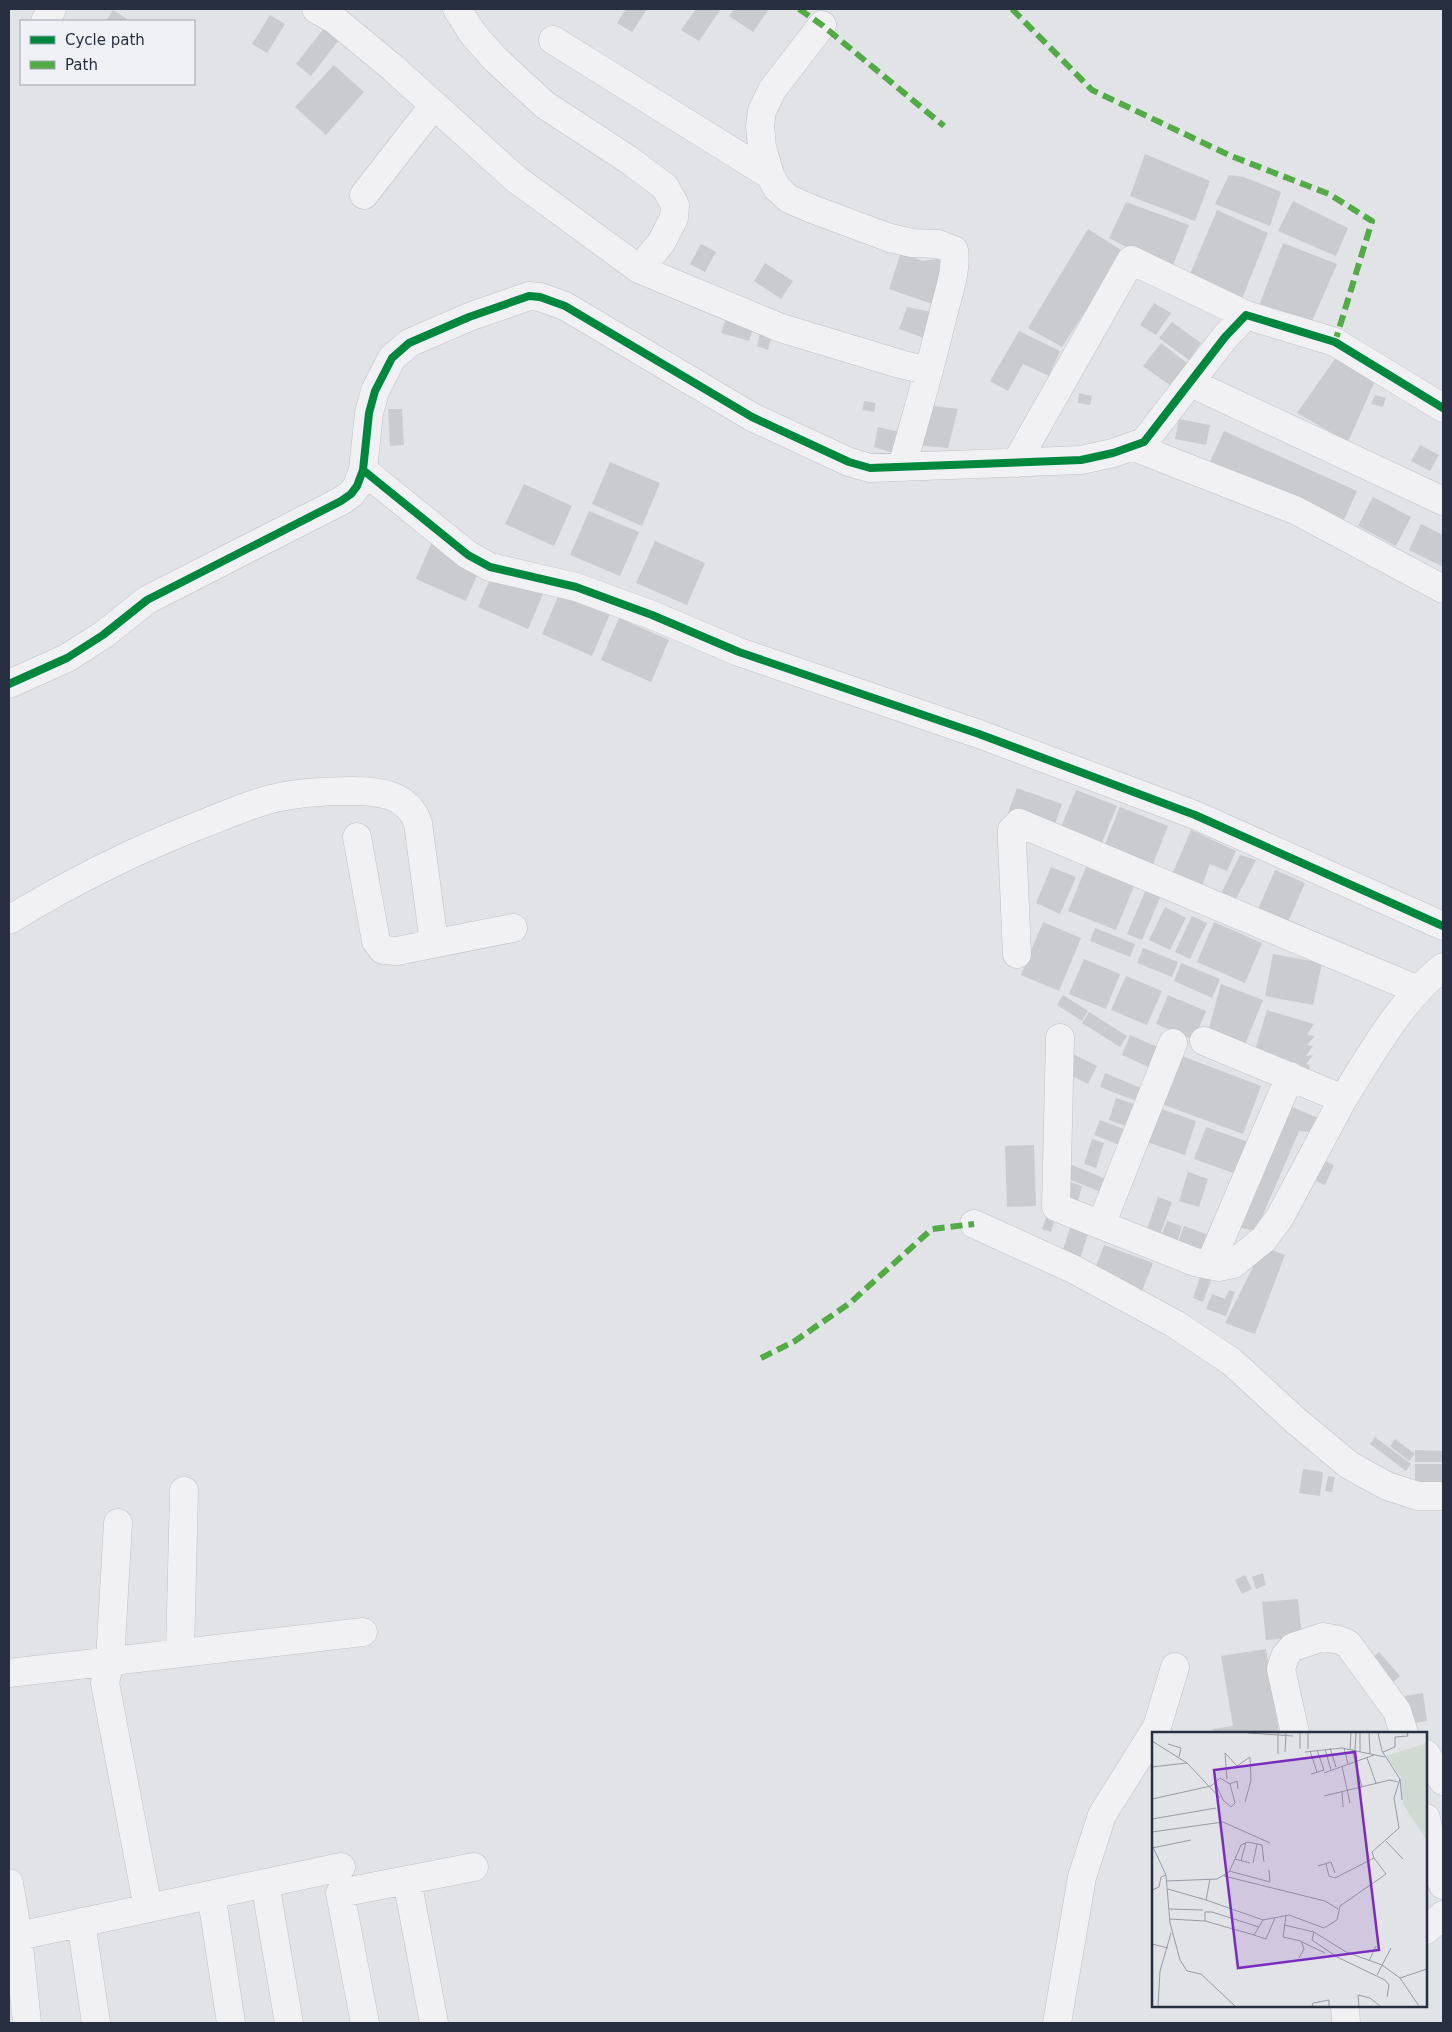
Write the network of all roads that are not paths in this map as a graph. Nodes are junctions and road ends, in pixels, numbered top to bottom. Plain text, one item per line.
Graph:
1 (52, 9) edge
2 (316, 9) edge
3 (457, 9) edge
4 (46, 20) edge
5 (822, 25) dead end
6 (552, 40) dead end
7 (434, 105) junction
8 (770, 175) junction
9 (364, 195) dead end
10 (639, 269) junction
11 (1236, 311) junction
12 (930, 371) junction
13 (1191, 383) junction
14 (1443, 408) edge
15 (1134, 447) junction
16 (1016, 463) junction
17 (902, 467) junction
18 (363, 470) junction
19 (1443, 501) edge
20 (1443, 590) edge
21 (9, 684) edge
22 (357, 837) dead end
23 (9, 920) edge
24 (1443, 926) edge
25 (513, 928) dead end
26 (434, 944) junction
27 (1017, 954) dead end
28 (1443, 967) edge
29 (1418, 990) junction
30 (1060, 1038) dead end
31 (1204, 1042) dead end
32 (1173, 1043) dead end
33 (1290, 1076) junction
34 (1343, 1099) junction
35 (974, 1224) dead end
36 (1101, 1225) junction
37 (1210, 1264) junction
38 (184, 1491) dead end
39 (1443, 1496) edge
40 (118, 1523) dead end
41 (363, 1632) dead end
42 (180, 1653) junction
43 (110, 1661) junction
44 (1175, 1667) dead end
45 (9, 1673) edge
46 (1153, 1732) edge
47 (1295, 1732) edge
48 (1404, 1732) edge
49 (1152, 1734) edge
50 (1427, 1756) edge
51 (1443, 1780) edge
52 (1427, 1823) edge
53 (341, 1867) dead end
54 (474, 1867) dead end
55 (408, 1880) junction
56 (9, 1883) edge
57 (266, 1883) junction
58 (1443, 1885) edge
59 (148, 1908) junction
60 (214, 1912) dead end
61 (1443, 1915) edge
62 (81, 1922) junction
63 (1427, 1929) edge
64 (13, 1937) edge
65 (1345, 2007) edge
66 (27, 2023) edge
67 (96, 2023) edge
68 (231, 2023) edge
69 (289, 2023) edge
70 (365, 2023) edge
71 (434, 2023) edge
72 (1057, 2023) edge
73 (1346, 2023) edge

1 - 4 street
2 - 7 street
3 - 10 street
5 - 8 street
6 - 8 street
7 - 9 street
7 - 10 street
8 - 12 street
10 - 12 street
11 - 13 street
11 - 14 street
11 - 16 street
12 - 17 street
13 - 15 street
13 - 19 street
15 - 16 street
15 - 20 street
16 - 17 street
17 - 18 street
18 - 21 street
18 - 24 street
22 - 26 street
23 - 26 street
25 - 26 street
27 - 29 street
28 - 29 street
29 - 34 street
30 - 36 street
31 - 33 street
32 - 36 street
33 - 34 street
33 - 37 street
34 - 37 street
35 - 39 street
36 - 37 street
38 - 42 street
40 - 43 street
41 - 42 street
42 - 43 street
43 - 45 street
43 - 59 street
44 - 46 street
47 - 48 street
49 - 72 street
50 - 51 street
52 - 58 street
53 - 57 street
54 - 55 street
55 - 70 street
55 - 71 street
56 - 64 street
57 - 59 street
57 - 69 street
59 - 62 street
60 - 68 street
61 - 63 street
62 - 64 street
62 - 67 street
64 - 66 street
65 - 73 street

